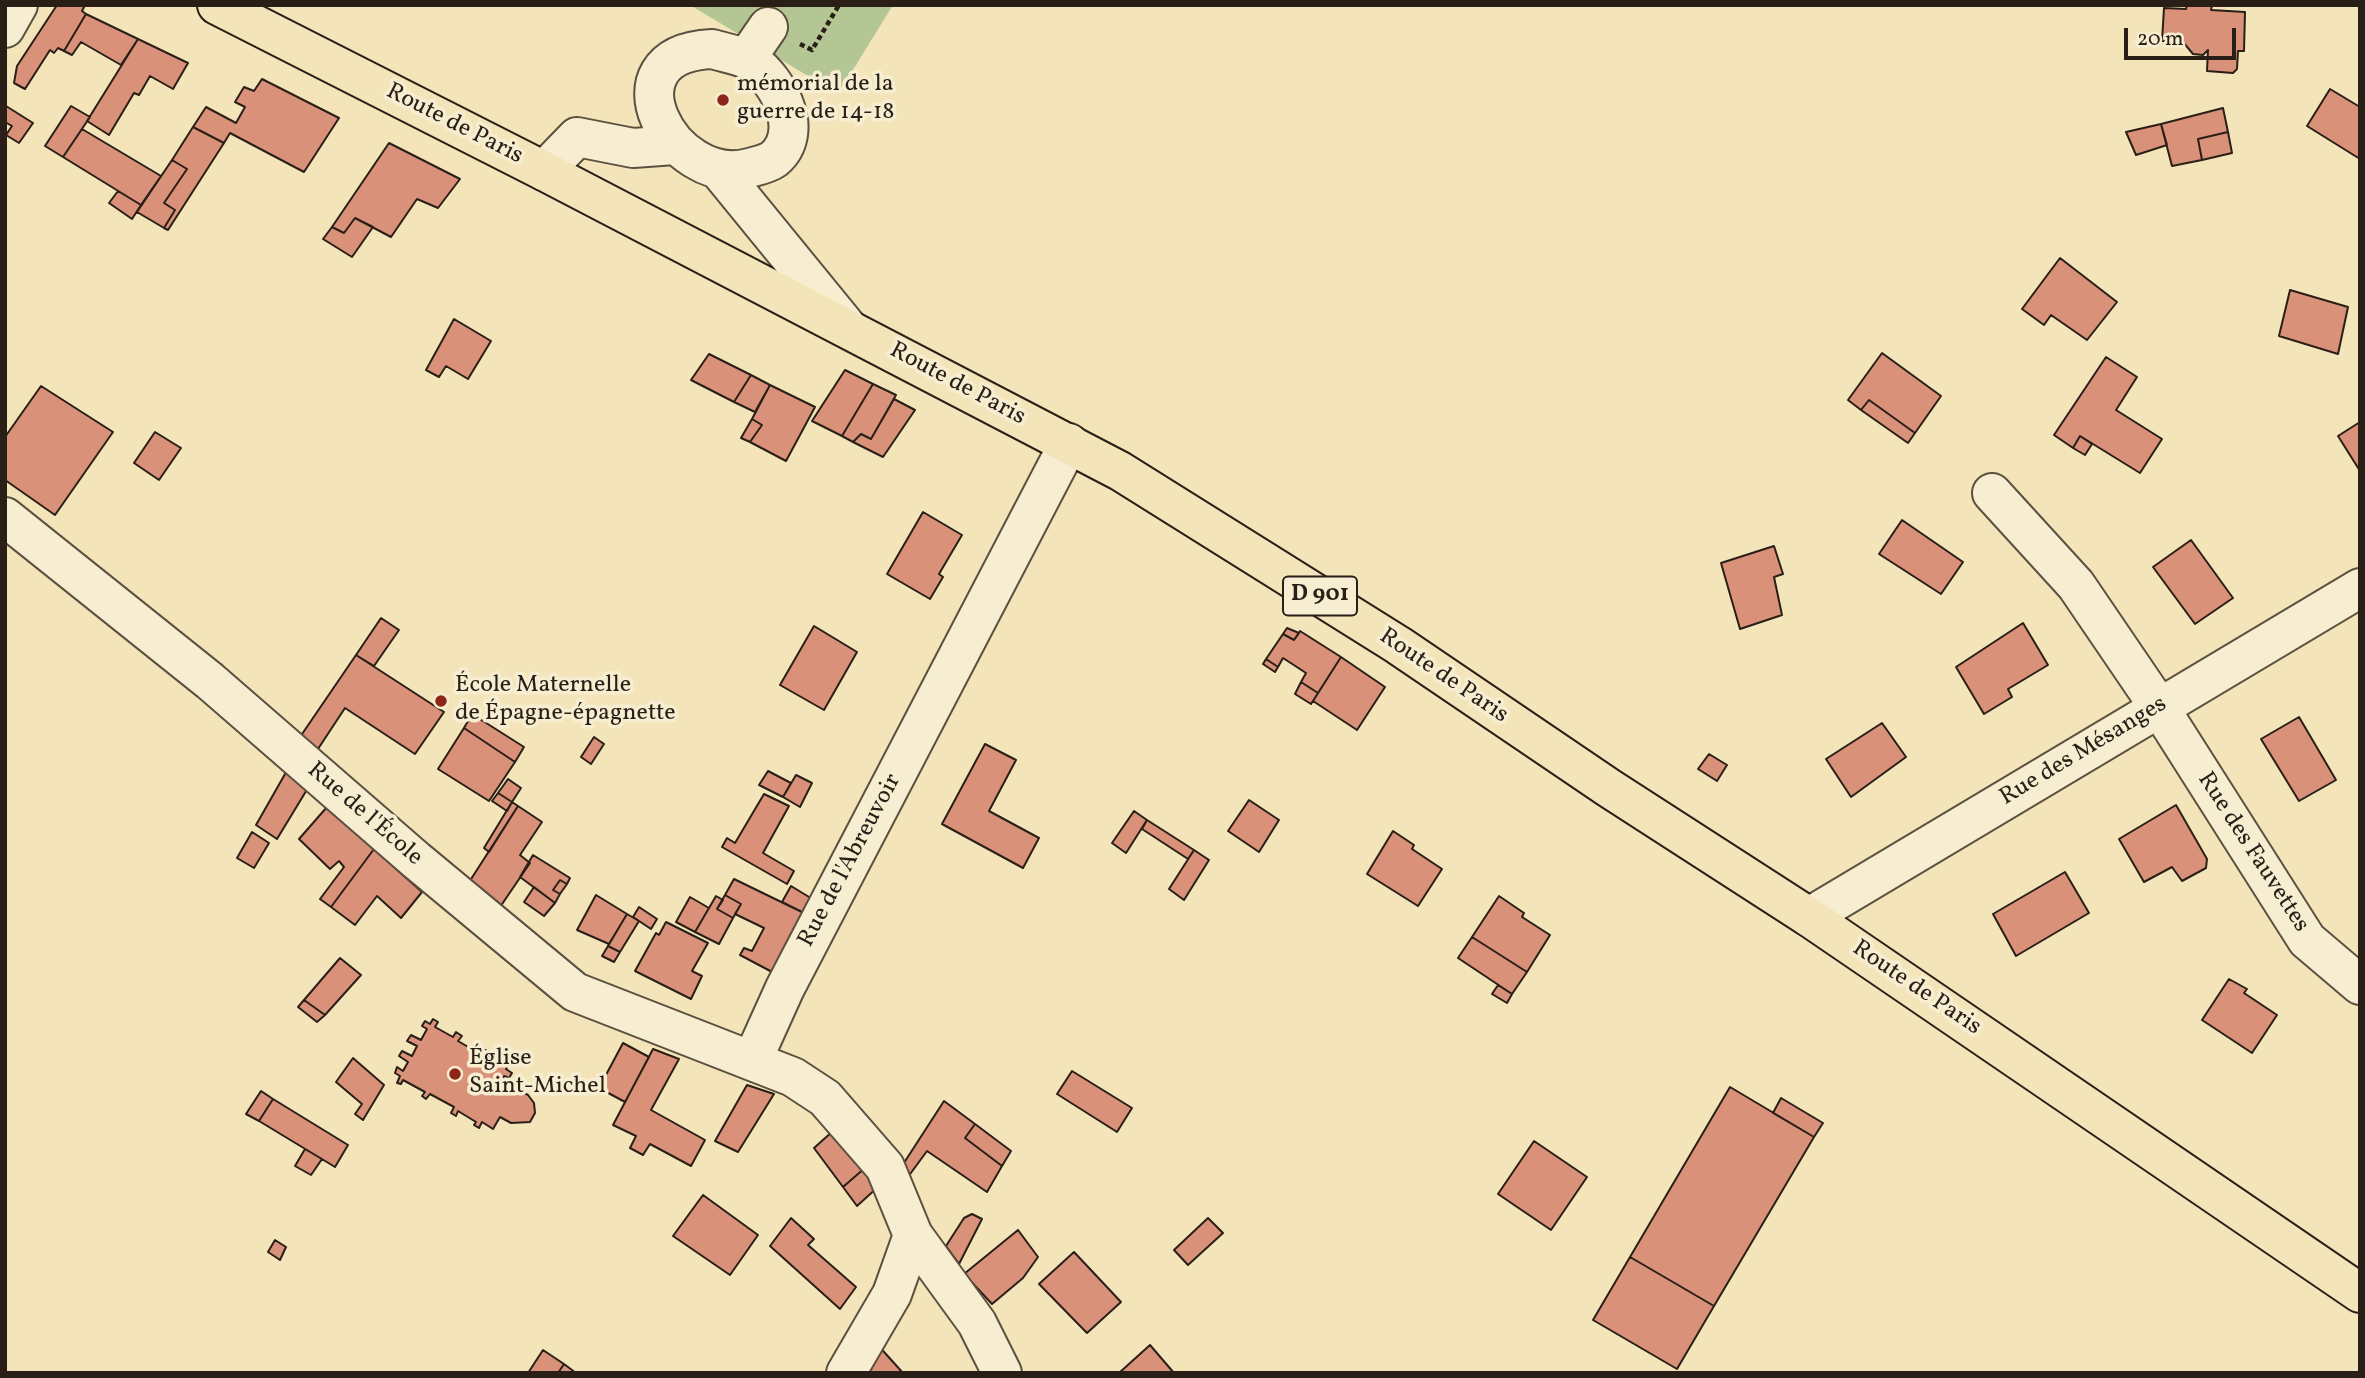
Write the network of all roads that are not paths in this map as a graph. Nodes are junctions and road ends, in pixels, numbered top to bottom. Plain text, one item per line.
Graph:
1 (18, 5) edge
2 (217, 5) edge
3 (768, 27) dead end
4 (5, 28) edge
5 (746, 59) junction
6 (675, 145) junction
7 (718, 169) junction
8 (544, 171) junction
9 (847, 327) junction
10 (1069, 443) junction
11 (1992, 493) dead end
12 (5, 517) edge
13 (2360, 588) edge
14 (2159, 708) junction
15 (1809, 917) junction
16 (2360, 985) edge
17 (752, 1061) junction
18 (913, 1235) junction
19 (2360, 1293) edge
20 (846, 1373) edge
21 (1002, 1373) edge

1 - 4 street
2 - 8 main road, Route de Paris / D 901
3 - 5 street
5 - 6 street
5 - 7 street
6 - 7 street
6 - 8 street
7 - 9 street
8 - 9 main road, Route de Paris / D 901
9 - 10 main road, Route de Paris / D 901
10 - 15 main road, Route de Paris / D 901
10 - 17 street, Rue de l'Abreuvoir
11 - 14 street, Rue des Fauvettes
12 - 17 street, Rue de l'École
13 - 14 street, Rue des Mésanges
14 - 15 street, Rue des Mésanges
14 - 16 street, Rue des Fauvettes
15 - 19 main road, Route de Paris / D 901
17 - 18 street
18 - 20 street
18 - 21 street

